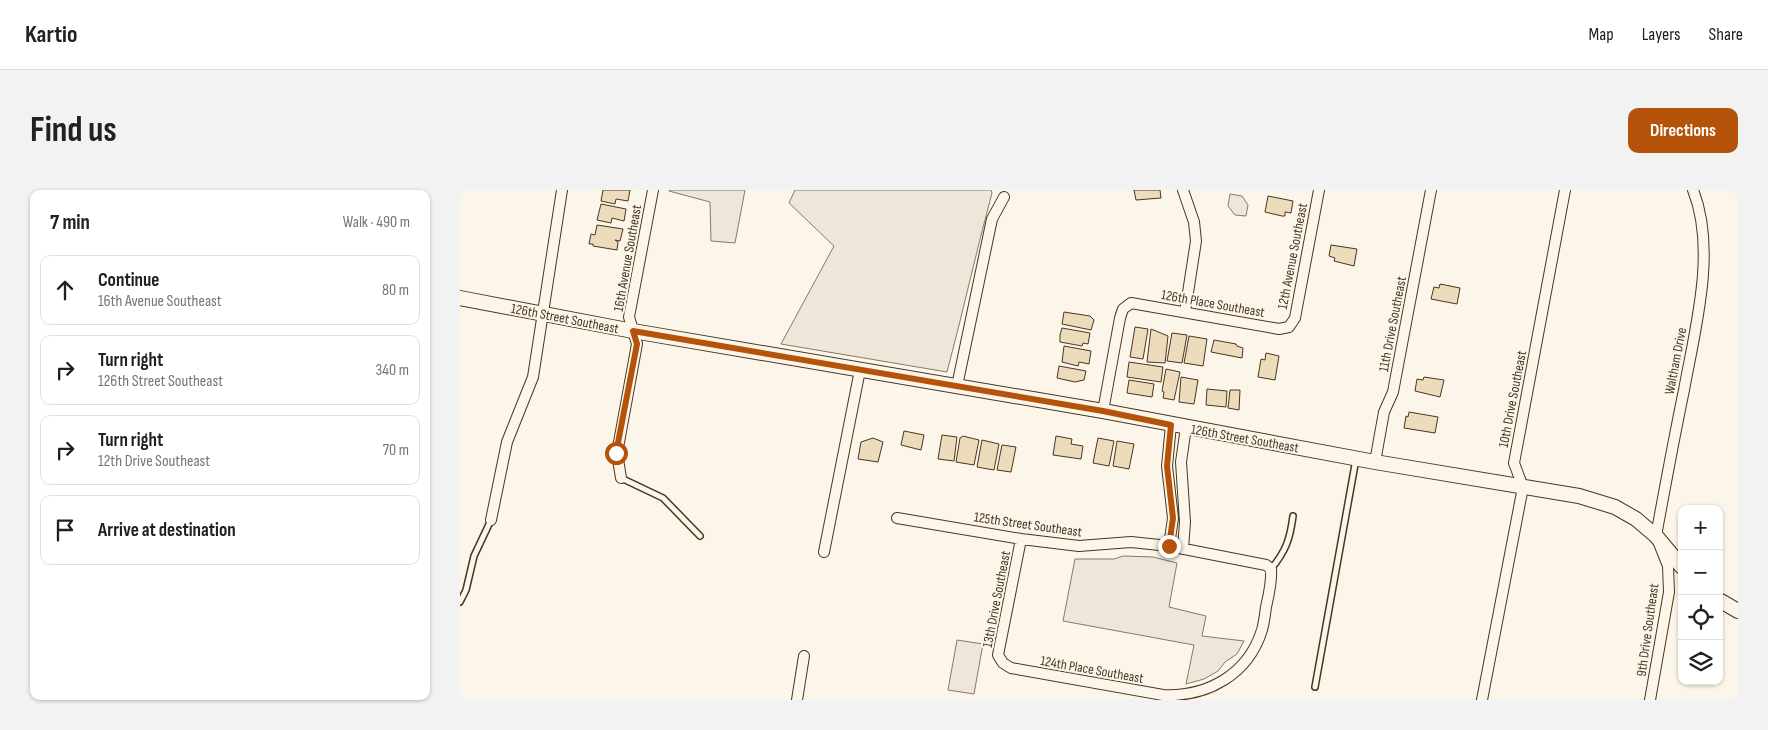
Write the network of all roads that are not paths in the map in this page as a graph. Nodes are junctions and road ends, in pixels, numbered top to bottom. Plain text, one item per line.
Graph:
1 (562, 190) edge
2 (653, 190) edge
3 (1182, 190) edge
4 (1319, 190) edge
5 (1430, 190) edge
6 (1565, 190) edge
7 (1693, 190) edge
8 (1004, 198) dead end
9 (460, 298) edge
10 (1185, 312) junction
11 (544, 313) junction
12 (1290, 327) joint
13 (633, 331) junction
14 (860, 370) junction
15 (957, 386) junction
16 (1103, 411) junction
17 (1171, 425) junction
18 (1186, 428) junction
19 (1356, 459) junction
20 (1375, 462) junction
21 (621, 478) joint
22 (1523, 487) junction
23 (1293, 516) dead end
24 (898, 518) dead end
25 (491, 520) joint
26 (700, 536) dead end
27 (1656, 536) junction
28 (1021, 539) junction
29 (1169, 546) junction
30 (1183, 549) junction
31 (824, 552) dead end
32 (1678, 562) edge
33 (1271, 569) junction
34 (460, 602) edge
35 (1723, 602) edge
36 (1738, 611) edge
37 (804, 656) dead end
38 (1003, 663) joint
39 (1315, 686) dead end
40 (797, 700) edge
41 (1482, 700) edge
42 (1650, 700) edge

1 - 11 street
2 - 13 street, 16th Avenue Southeast
3 - 10 street
4 - 12 street, 12th Avenue Southeast
5 - 20 street, 11th Drive Southeast
6 - 22 street, 10th Drive Southeast
7 - 27 street, Waltham Drive
8 - 15 street
9 - 11 street, 126th Street Southeast
10 - 12 street, 126th Place Southeast
10 - 16 street, 126th Place Southeast
11 - 13 street, 126th Street Southeast
11 - 25 street
13 - 14 street, 126th Street Southeast
13 - 21 street, 16th Avenue Southeast
14 - 15 street, 126th Street Southeast
14 - 31 street
15 - 16 street, 126th Street Southeast
16 - 17 street, 126th Street Southeast
17 - 18 street, 126th Street Southeast
17 - 29 street
18 - 19 street, 126th Street Southeast
18 - 30 street
19 - 20 street, 126th Street Southeast
19 - 39 lane
20 - 22 street, 126th Street Southeast
21 - 26 lane
22 - 27 street, 126th Street Southeast
22 - 41 street
23 - 33 lane
24 - 28 street, 125th Street Southeast
25 - 34 lane
27 - 32 street, 126th Street Southeast
27 - 42 street, 9th Drive Southeast
28 - 29 street, 125th Street Southeast
28 - 38 street, 13th Drive Southeast
29 - 30 street, 125th Street Southeast
30 - 33 street, 125th Street Southeast
33 - 38 street, 124th Place Southeast
35 - 36 street
37 - 40 street

